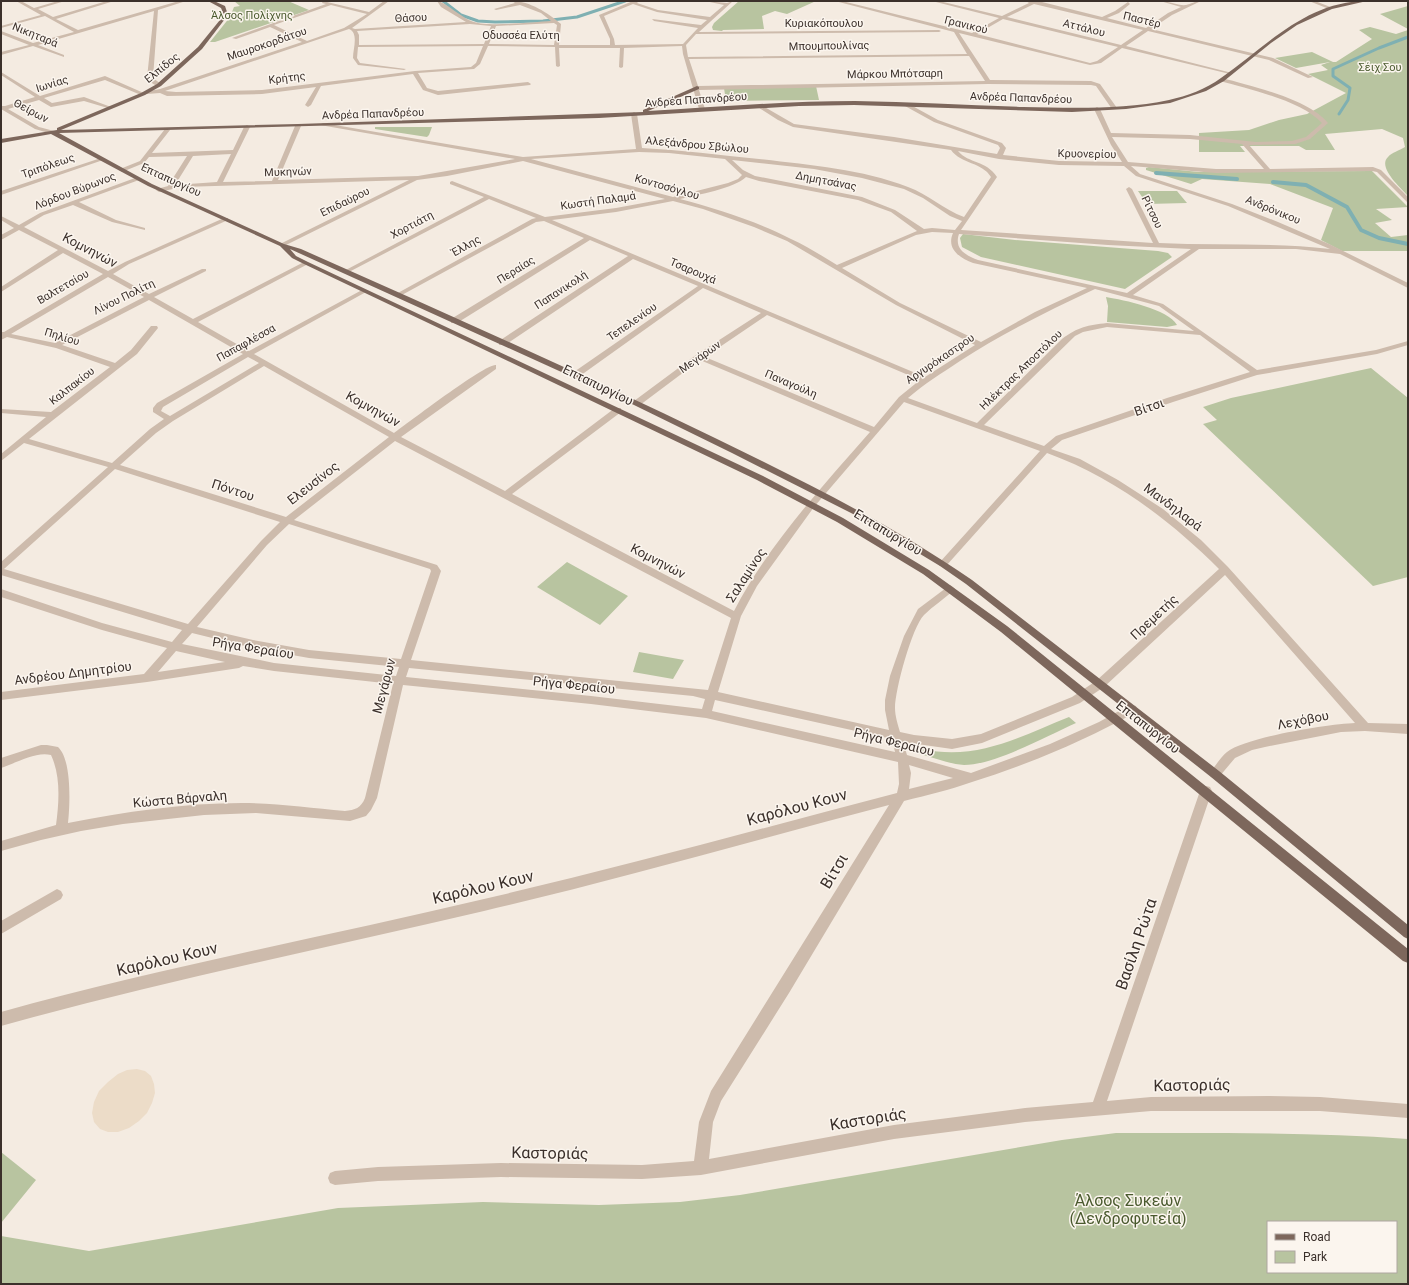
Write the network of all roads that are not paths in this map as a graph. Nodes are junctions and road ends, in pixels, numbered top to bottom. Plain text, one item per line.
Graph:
1 (18, 1) edge
2 (63, 1) edge
3 (112, 1) edge
4 (184, 1) edge
5 (210, 1) edge
6 (320, 1) edge
7 (387, 1) edge
8 (439, 1) edge
9 (514, 1) edge
10 (533, 1) edge
11 (707, 1) edge
12 (837, 1) edge
13 (934, 1) edge
14 (1033, 1) edge
15 (1162, 1) edge
16 (1199, 1) edge
17 (1311, 1) edge
18 (1365, 1) edge
19 (636, 2) edge
20 (730, 2) edge
21 (520, 3) junction
22 (1128, 3) dead end
23 (330, 4) junction
24 (1185, 7) junction
25 (496, 8) dead end
26 (1331, 8) junction
27 (34, 9) junction
28 (156, 9) junction
29 (368, 13) junction
30 (44, 15) junction
31 (1002, 18) junction
32 (52, 19) junction
33 (711, 19) junction
34 (1102, 19) junction
35 (554, 20) junction
36 (654, 20) dead end
37 (469, 23) junction
38 (270, 25) junction
39 (494, 25) junction
40 (1, 27) edge
41 (702, 27) junction
42 (351, 29) junction
43 (1147, 30) junction
44 (955, 31) junction
45 (1, 32) edge
46 (78, 32) junction
47 (695, 33) junction
48 (972, 35) junction
49 (234, 38) dead end
50 (306, 42) junction
51 (33, 45) junction
52 (486, 45) junction
53 (556, 45) junction
54 (684, 45) junction
55 (357, 46) junction
56 (613, 47) junction
57 (622, 47) junction
58 (1122, 47) junction
59 (1, 54) edge
60 (971, 55) junction
61 (1252, 55) junction
62 (62, 56) dead end
63 (687, 58) junction
64 (558, 66) dead end
65 (621, 67) dead end
66 (415, 72) junction
67 (1, 73) edge
68 (1230, 73) junction
69 (1310, 77) dead end
70 (1222, 80) junction
71 (988, 82) junction
72 (528, 84) dead end
73 (159, 85) junction
74 (319, 85) junction
75 (697, 88) junction
76 (161, 91) junction
77 (145, 93) junction
78 (42, 98) junction
79 (907, 104) junction
80 (308, 105) dead end
81 (759, 106) junction
82 (3, 107) edge
83 (109, 108) junction
84 (1114, 108) junction
85 (702, 109) junction
86 (1097, 109) junction
87 (637, 114) junction
88 (323, 125) junction
89 (298, 126) junction
90 (247, 127) junction
91 (167, 130) junction
92 (52, 132) junction
93 (1109, 135) junction
94 (1, 141) edge
95 (1244, 143) junction
96 (953, 149) junction
97 (639, 150) junction
98 (235, 152) junction
99 (970, 152) junction
100 (191, 154) junction
101 (148, 155) junction
102 (726, 157) junction
103 (998, 157) junction
104 (520, 158) junction
105 (102, 159) junction
106 (975, 163) junction
107 (1128, 164) junction
108 (122, 170) junction
109 (1268, 170) junction
110 (745, 175) junction
111 (418, 178) junction
112 (137, 179) junction
113 (274, 183) junction
114 (452, 183) dead end
115 (219, 184) junction
116 (171, 186) junction
117 (1128, 189) dead end
118 (159, 190) junction
119 (1, 193) edge
120 (488, 197) junction
121 (674, 199) junction
122 (1408, 201) edge
123 (73, 202) junction
124 (1, 218) edge
125 (226, 219) junction
126 (545, 219) junction
127 (966, 220) junction
128 (18, 228) junction
129 (143, 229) dead end
130 (922, 231) junction
131 (958, 231) junction
132 (1, 238) edge
133 (589, 238) junction
134 (282, 245) junction
135 (1157, 245) junction
136 (1198, 247) junction
137 (63, 250) junction
138 (1340, 252) junction
139 (633, 256) junction
140 (306, 264) junction
141 (836, 268) junction
142 (204, 270) dead end
143 (346, 272) junction
144 (108, 274) junction
145 (702, 286) junction
146 (1408, 286) edge
147 (1094, 287) junction
148 (1, 290) edge
149 (364, 291) junction
150 (398, 295) junction
151 (1129, 295) junction
152 (149, 298) junction
153 (765, 313) junction
154 (454, 320) junction
155 (192, 322) junction
156 (154, 328) dead end
157 (1200, 333) junction
158 (3, 335) edge
159 (502, 343) junction
160 (1408, 343) edge
161 (979, 344) junction
162 (55, 346) junction
163 (248, 354) junction
164 (699, 357) junction
165 (264, 363) junction
166 (116, 366) junction
167 (493, 367) dead end
168 (1256, 373) junction
169 (574, 376) junction
170 (926, 380) junction
171 (902, 399) junction
172 (637, 403) junction
173 (618, 410) junction
174 (1, 411) edge
175 (53, 415) junction
176 (170, 419) junction
177 (978, 427) junction
178 (875, 431) junction
179 (395, 437) junction
180 (23, 440) junction
181 (1045, 450) junction
182 (1, 458) edge
183 (114, 466) junction
184 (820, 493) junction
185 (505, 495) junction
186 (811, 504) junction
187 (287, 520) junction
188 (943, 564) junction
189 (1, 567) edge
190 (434, 567) joint
191 (1225, 569) junction
192 (1, 572) edge
193 (950, 589) junction
194 (1, 593) edge
195 (736, 616) junction
196 (190, 628) junction
197 (174, 647) junction
198 (246, 662) junction
199 (404, 663) junction
200 (147, 678) junction
201 (399, 681) junction
202 (1100, 684) junction
203 (712, 695) junction
204 (1084, 695) junction
205 (1, 696) edge
206 (1132, 709) junction
207 (706, 714) junction
208 (1115, 719) junction
209 (1365, 727) junction
210 (1408, 729) edge
211 (895, 736) junction
212 (902, 758) junction
213 (1, 763) edge
214 (1216, 774) junction
215 (971, 778) junction
216 (1206, 791) junction
217 (900, 797) junction
218 (363, 812) joint
219 (61, 830) junction
220 (1, 846) edge
221 (57, 895) dead end
222 (1, 928) edge
223 (1408, 933) edge
224 (1408, 957) edge
225 (1, 1019) edge
226 (1098, 1108) junction
227 (1408, 1111) edge
228 (701, 1168) junction
229 (335, 1178) dead end

1 - 27 street
2 - 27 street
3 - 32 street
4 - 28 street
5 - 73 main road, Ελπίδος
6 - 23 street
7 - 29 street, Μαυροκορδάτου
8 - 37 street
9 - 21 street
10 - 21 street
11 - 20 street
12 - 44 street, Γρανικού
13 - 31 street, Αττάλου
14 - 31 street
14 - 34 street, Παστέρ
15 - 24 street
16 - 24 street
17 - 26 street
18 - 26 main road, Ανδρέα Παπανδρέου
19 - 33 street
19 - 56 street
20 - 33 street
21 - 25 street
21 - 35 street
22 - 34 street
23 - 29 street
23 - 38 street
24 - 43 street
26 - 61 main road, Ανδρέα Παπανδρέου
27 - 30 street
28 - 46 street
28 - 73 street
29 - 42 street, Μαυροκορδάτου
30 - 32 street
30 - 40 street
31 - 48 street
31 - 58 street, Αττάλου
32 - 46 street
33 - 41 street
34 - 43 street, Παστέρ
35 - 39 street
35 - 53 street
36 - 41 street
37 - 39 street
37 - 42 street, Θάσου
38 - 49 street
38 - 50 street
39 - 52 street
41 - 47 street
42 - 50 street, Μαυροκορδάτου
42 - 55 street, Κρήτης
43 - 58 street
43 - 61 street, Παστέρ
44 - 47 street, Κυριακόπουλου
44 - 48 street, Γρανικού
44 - 60 street
45 - 51 street, Νικηταρά
46 - 51 street
47 - 54 street
48 - 58 street, Γρανικού
50 - 76 street, Μαυροκορδάτου
51 - 59 street
51 - 62 street, Νικηταρά
52 - 53 street, Οδυσσέα Ελύτη
52 - 55 street, Οδυσσέα Ελύτη
52 - 66 street, Κρήτης
53 - 56 street, Οδυσσέα Ελύτη
53 - 64 street
54 - 57 street, Οδυσσέα Ελύτη
54 - 63 street
55 - 66 street, Κρήτης
56 - 57 street, Οδυσσέα Ελύτη
57 - 65 street
58 - 68 street, Αττάλου
60 - 63 street, Μπουμπουλίνας
60 - 71 street
61 - 68 main road, Ανδρέα Παπανδρέου
61 - 69 street, Παστέρ
63 - 75 street
66 - 72 street
66 - 74 street, Κρήτης
67 - 78 street
68 - 70 main road, Ανδρέα Παπανδρέου
70 - 84 main road, Ανδρέα Παπανδρέου
70 - 95 street
71 - 75 street, Μάρκου Μπότσαρη
71 - 84 street, Μάρκου Μπότσαρη
73 - 77 main road, Ελπίδος
74 - 76 street, Κρήτης
74 - 80 street
75 - 85 street
75 - 87 main road
76 - 77 street, Μαυροκορδάτου
77 - 78 street, Ιωνίας
77 - 83 main road, Ελπίδος
78 - 82 street, Ιωνίας
78 - 83 street
79 - 81 main road, Ανδρέα Παπανδρέου
79 - 86 main road, Ανδρέα Παπανδρέου
79 - 103 street
81 - 85 main road, Ανδρέα Παπανδρέου
81 - 96 street, Κρυονερίου
82 - 92 street, Θείρων
83 - 92 main road, Ελπίδος
84 - 86 main road, Ανδρέα Παπανδρέου
85 - 87 main road, Ανδρέα Παπανδρέου
86 - 93 street
87 - 88 main road, Ανδρέα Παπανδρέου
87 - 97 street
88 - 89 main road, Ανδρέα Παπανδρέου
88 - 104 street, Κοντοσόγλου
89 - 90 main road, Ανδρέα Παπανδρέου
89 - 113 street
90 - 91 main road, Ανδρέα Παπανδρέου
90 - 98 street
91 - 92 main road, Ανδρέα Παπανδρέου
91 - 101 street
92 - 94 main road, Ανδρέα Παπανδρέου
92 - 105 main road, Επταπυργίου
93 - 95 street
93 - 107 street
95 - 109 street
96 - 99 street, Κρυονερίου
96 - 106 street
97 - 102 street, Αλεξάνδρου Σβώλου
97 - 104 street, Αλεξάνδρου Σβώλου
98 - 100 street
98 - 115 street
99 - 103 street, Κρυονερίου
99 - 106 street
100 - 101 street
100 - 116 street
101 - 108 street
102 - 110 street, Δημητσάνας
102 - 127 street, Αλεξάνδρου Σβώλου
103 - 107 street, Κρυονερίου
104 - 111 street, Αλεξάνδρου Σβώλου
104 - 121 street, Κοντοσόγλου
105 - 108 main road, Επταπυργίου
105 - 119 street, Τριπόλεως
106 - 127 street
107 - 109 street, Κρυονερίου
107 - 138 street, Ανδρόνικου
108 - 112 main road, Επταπυργίου
109 - 122 street, Κρυονερίου
110 - 121 street, Κωστή Παλαμά
110 - 130 street, Δημητσάνας
111 - 113 street, Μυκηνών
111 - 134 street, Επιδαύρου
112 - 118 main road, Επταπυργίου
112 - 123 street, Λόρδου Βύρωνος
113 - 115 street, Μυκηνών
114 - 120 street, Τσαρουχά
115 - 116 street, Μυκηνών
116 - 118 street, Μυκηνών
117 - 135 street, Ρίτσου
118 - 125 main road, Επταπυργίου
120 - 126 street, Τσαρουχά
120 - 143 street, Χορτιάτη
121 - 126 street, Κωστή Παλαμά
121 - 141 street, Κοντοσόγλου
123 - 128 street, Λόρδου Βύρωνος
123 - 129 street
124 - 128 street, Κομνηνών
125 - 134 main road, Επταπυργίου
125 - 144 street, Βαλτετσίου
126 - 133 street, Τσαρουχά
126 - 150 street, Έλλης
127 - 131 street
128 - 132 street, Λόρδου Βύρωνος
128 - 137 street, Κομνηνών
130 - 131 street
130 - 141 street
131 - 135 street
131 - 147 street
133 - 139 street, Τσαρουχά
133 - 154 street, Περαίας
134 - 140 main road, Επταπυργίου
134 - 143 main road, Επταπυργίου
135 - 136 street
136 - 138 street
136 - 151 street
137 - 144 street, Κομνηνών
137 - 148 street
138 - 146 street, Ανδρόνικου
139 - 145 street, Τσαρουχά
139 - 159 street, Παπανικολή
140 - 149 main road, Επταπυργίου
140 - 155 street
141 - 161 street, Κοντοσόγλου
142 - 152 street, Λίνου Πολίτη
143 - 150 main road, Επταπυργίου
144 - 152 street, Κομνηνών
144 - 158 street, Βαλτετσίου
145 - 153 street, Τσαρουχά
145 - 169 street, Τεπελενίου
147 - 151 street
147 - 161 street, Αργυρόκαστρου
149 - 163 street, Παπαφλέσσα
149 - 173 main road, Επταπυργίου
150 - 154 main road, Επταπυργίου
151 - 157 street
152 - 155 street, Κομνηνών
152 - 162 street, Λίνου Πολίτη
153 - 164 street, Μεγάρων
153 - 170 street, Τσαρουχά
154 - 159 main road, Επταπυργίου
155 - 163 street, Κομνηνών
156 - 166 street, Καλπακίου
157 - 168 street
157 - 177 street, Ηλέκτρας Αποστόλου
158 - 162 street, Πηλίου
159 - 169 main road, Επταπυργίου
160 - 168 street, Βίτσι
161 - 170 street, Αργυρόκαστρου
162 - 166 street, Πηλίου
163 - 165 street, Κομνηνών
163 - 176 street, Παπαφλέσσα
164 - 172 street, Μεγάρων
164 - 178 street, Παναγούλη
165 - 176 street
165 - 179 street, Κομνηνών
166 - 175 street, Καλπακίου
167 - 179 street, Ελευσίνος
168 - 181 street, Βίτσι
169 - 172 main road, Επταπυργίου
170 - 171 street, Αργυρόκαστρου
171 - 177 street, Μανδηλαρά
171 - 178 street, Αργυρόκαστρου
172 - 184 main road, Επταπυργίου
173 - 185 street
173 - 186 main road, Επταπυργίου
174 - 175 street
175 - 180 street, Καλπακίου
176 - 183 street
177 - 181 street, Μανδηλαρά
178 - 184 street, Αργυρόκαστρου
179 - 185 street, Κομνηνών
179 - 187 street, Ελευσίνος
180 - 182 street, Καλπακίου
180 - 183 street, Πόντου
181 - 188 street, Βίτσι
181 - 191 street, Μανδηλαρά
183 - 187 street, Πόντου
183 - 189 street
184 - 186 street, Αργυρόκαστρου
184 - 188 main road, Επταπυργίου
185 - 195 street, Κομνηνών
186 - 193 main road, Επταπυργίου
186 - 195 street, Σαλαμίνος
187 - 190 street, Πόντου
187 - 196 street, Ελευσίνος
188 - 202 main road, Επταπυργίου
190 - 199 street, Μεγάρων
191 - 202 street, Πρεμετής
191 - 209 street, Μανδηλαρά
192 - 196 street, Ρήγα Φεραίου
193 - 204 main road, Επταπυργίου
193 - 211 street, Βίτσι
194 - 197 street, Ρήγα Φεραίου
195 - 203 street, Σαλαμίνος
196 - 197 street, Ελευσίνος
196 - 199 street, Ρήγα Φεραίου
197 - 198 street, Ρήγα Φεραίου
197 - 200 street, Ανδρέου Δημητρίου
198 - 200 street, Ανδρέου Δημητρίου
198 - 201 street, Ρήγα Φεραίου
199 - 201 street, Μεγάρων
199 - 203 street, Ρήγα Φεραίου
200 - 205 street, Ανδρέου Δημητρίου
201 - 207 street, Ρήγα Φεραίου
201 - 218 street, Μεγάρων
202 - 204 street, Ρήγα Φεραίου
202 - 206 main road, Επταπυργίου
203 - 207 street, Σαλαμίνος
203 - 211 street, Ρήγα Φεραίου
204 - 208 main road, Επταπυργίου
204 - 211 street, Ρήγα Φεραίου
206 - 208 street
206 - 214 main road, Επταπυργίου
207 - 212 street, Ρήγα Φεραίου
208 - 215 street
208 - 216 main road, Επταπυργίου
209 - 210 street, Λεχόβου
209 - 214 street, Λεχόβου
211 - 212 street, Βίτσι
212 - 215 street, Ρήγα Φεραίου
212 - 217 street, Βίτσι
213 - 219 street
214 - 223 main road, Επταπυργίου
215 - 217 street, Καρόλου Κουν
216 - 224 main road, Επταπυργίου
216 - 226 street, Βασίλη Ρώτα
217 - 225 street, Καρόλου Κουν
217 - 228 street, Βίτσι
218 - 219 street, Κώστα Βάρναλη
219 - 220 street, Κώστα Βάρναλη
221 - 222 street
226 - 227 street, Καστοριάς
226 - 228 street, Καστοριάς
228 - 229 street, Καστοριάς

